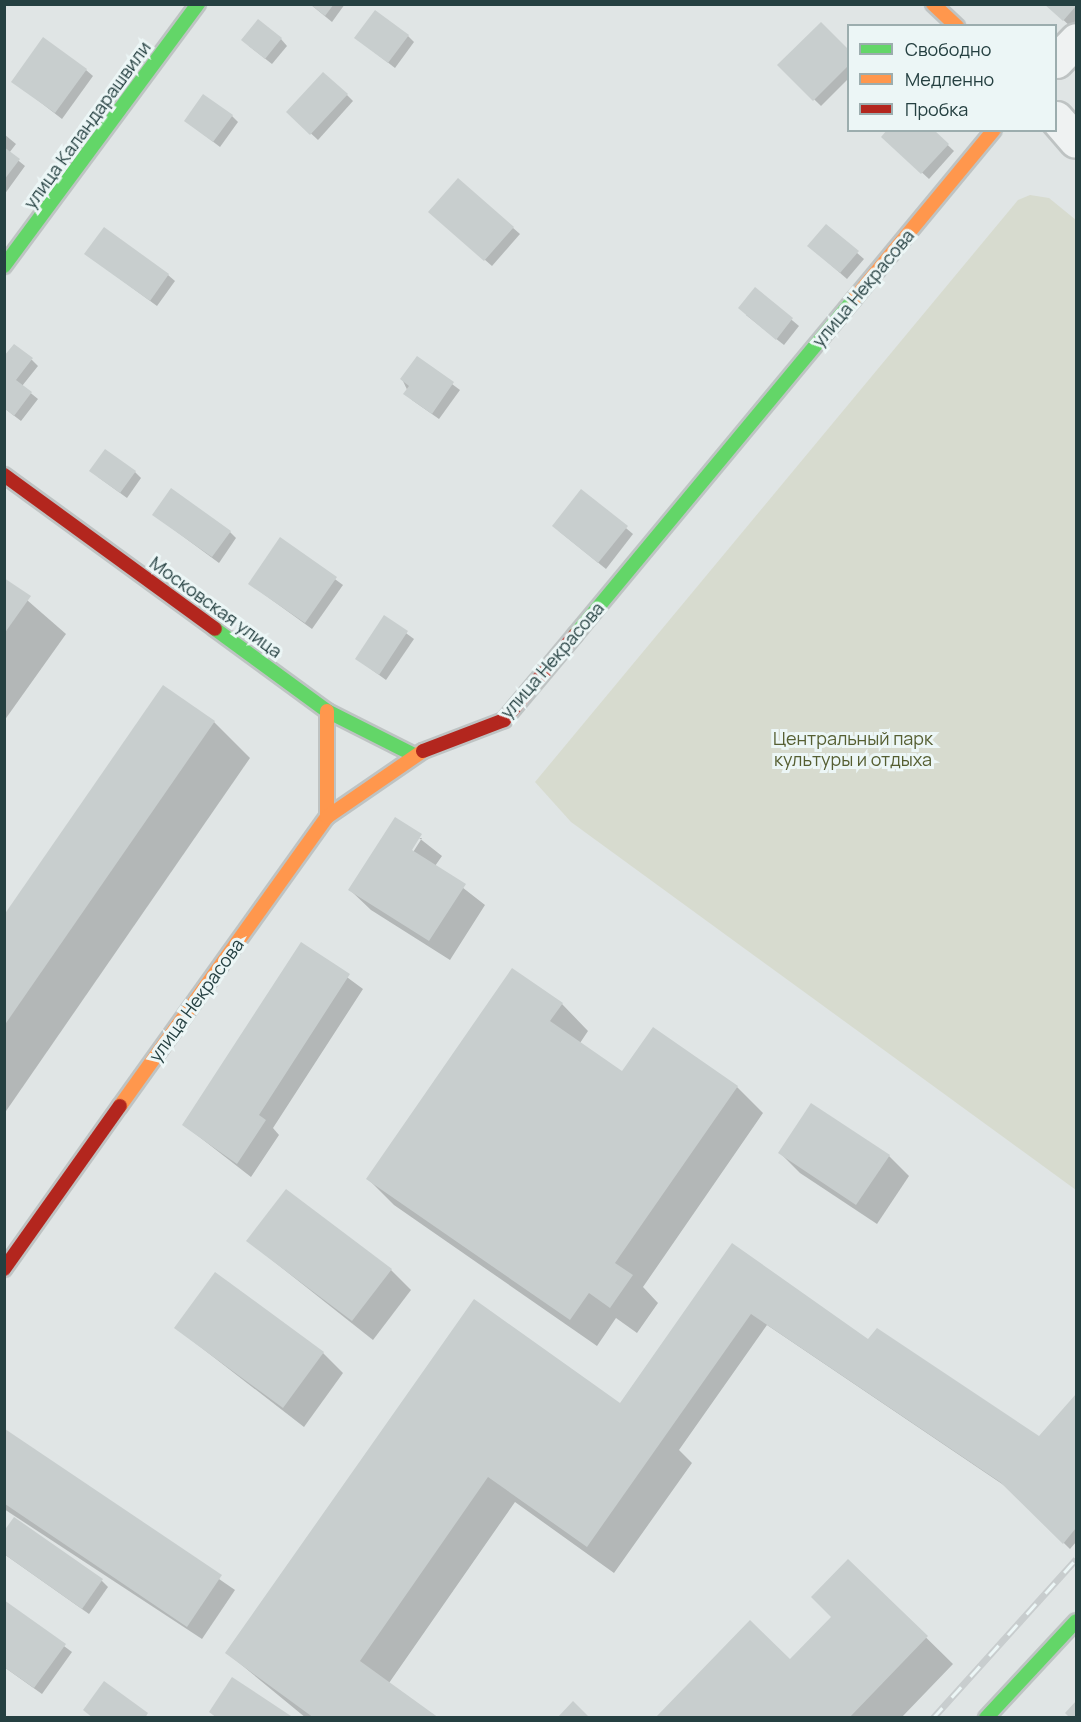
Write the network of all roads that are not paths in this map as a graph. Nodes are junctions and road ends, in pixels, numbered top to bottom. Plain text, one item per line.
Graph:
1 (198, 4) edge
2 (933, 4) edge
3 (955, 24) edge
4 (1077, 40) edge
5 (1057, 60) edge
6 (1057, 119) edge
7 (992, 132) edge
8 (1077, 141) edge
9 (4, 267) edge
10 (4, 475) edge
11 (327, 711) junction
12 (414, 755) junction
13 (327, 817) junction
14 (4, 1269) edge
15 (1077, 1622) edge
16 (986, 1718) edge

1 - 9 main road, улица Каландарашвили
2 - 3 main road
4 - 5 street
6 - 8 street
7 - 12 main road, улица Некрасова
10 - 11 main road, Московская улица
11 - 12 main road, Московская улица
11 - 13 main road
12 - 13 main road, улица Некрасова
13 - 14 main road, улица Некрасова
15 - 16 main road

